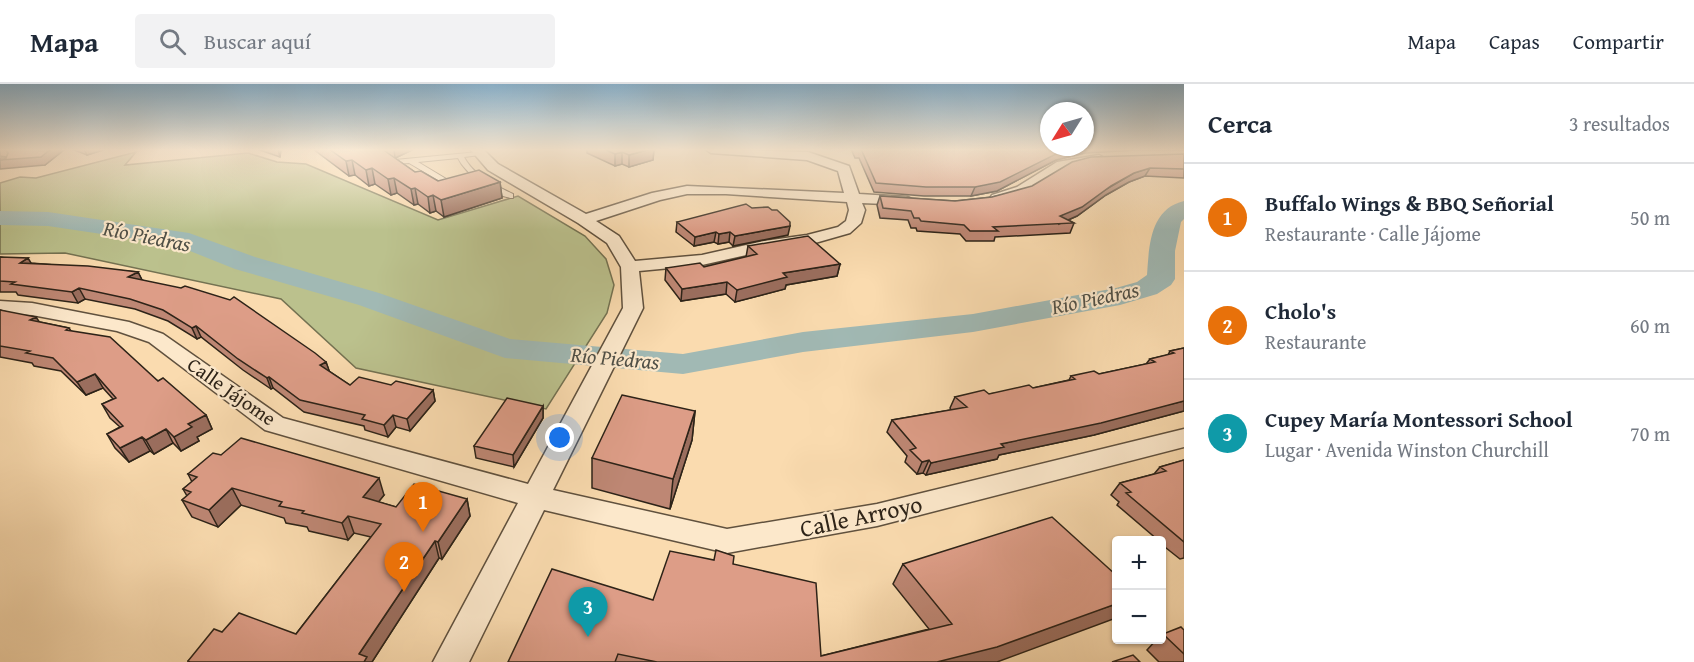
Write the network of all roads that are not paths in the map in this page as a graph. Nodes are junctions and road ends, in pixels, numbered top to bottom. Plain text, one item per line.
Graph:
1 (435, 176) edge
2 (480, 176) edge
3 (508, 176) edge
4 (846, 176) edge
5 (1044, 176) edge
6 (456, 189) edge
7 (510, 196) dead end
8 (853, 198) junction
9 (919, 201) edge
10 (979, 201) edge
11 (584, 220) junction
12 (630, 267) junction
13 (0, 307) edge
14 (1184, 438) edge
15 (536, 497) junction
16 (451, 662) edge

1 - 6 lane
2 - 7 lane
3 - 11 street
4 - 8 street
5 - 10 street
8 - 9 street
8 - 11 street
8 - 12 street
11 - 12 street
12 - 15 street
13 - 15 street, Calle Jájome
14 - 15 street, Calle Arroyo
15 - 16 street

